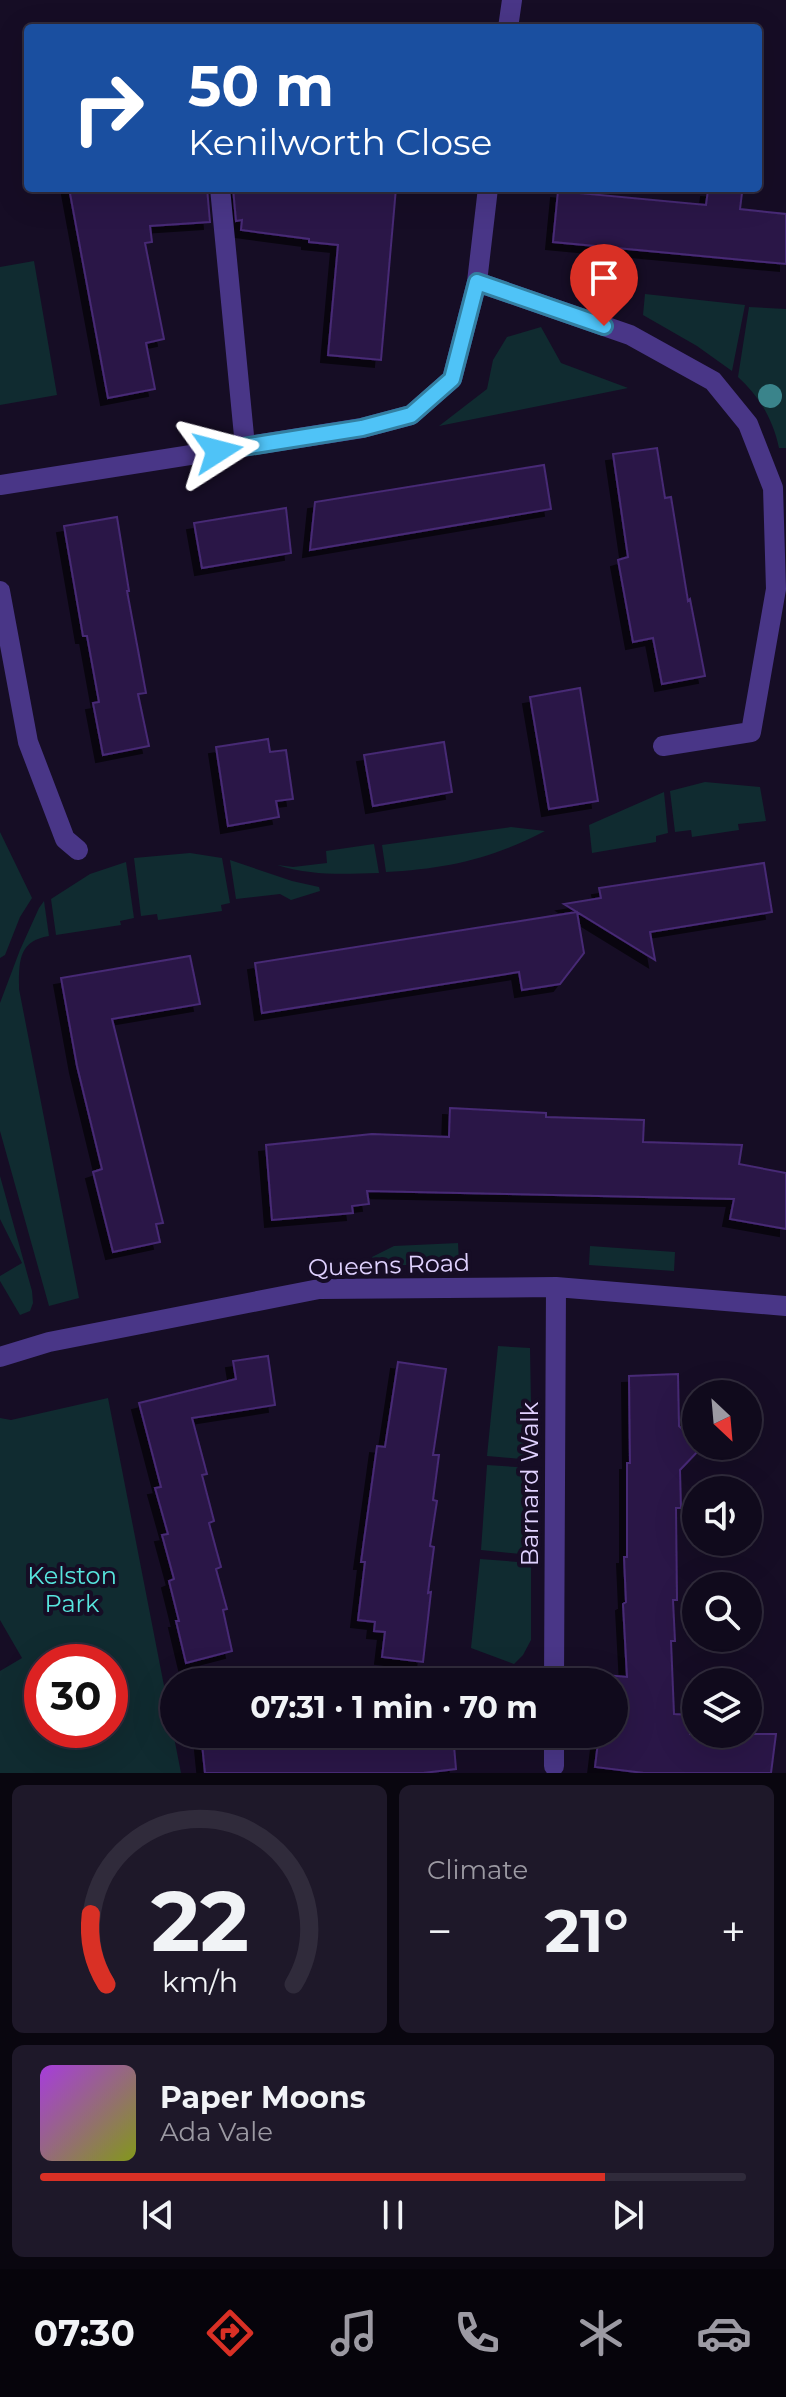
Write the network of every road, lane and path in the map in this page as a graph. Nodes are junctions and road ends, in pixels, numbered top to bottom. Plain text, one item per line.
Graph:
1 (512, 0) edge
2 (509, 24) edge
3 (220, 192) edge
4 (488, 192) edge
5 (477, 282) junction
6 (245, 446) junction
7 (0, 485) edge
8 (0, 591) edge
9 (663, 746) dead end
10 (78, 850) dead end
11 (556, 1287) junction
12 (786, 1306) edge
13 (0, 1357) edge
14 (554, 1668) edge
15 (554, 1748) edge
16 (554, 1766) dead end

1 - 2 street
3 - 6 street
4 - 5 street
5 - 6 street
5 - 9 street
6 - 7 street
8 - 10 street
11 - 12 street, Queens Road
11 - 13 street, Queens Road
11 - 14 street, Barnard Walk
15 - 16 street

